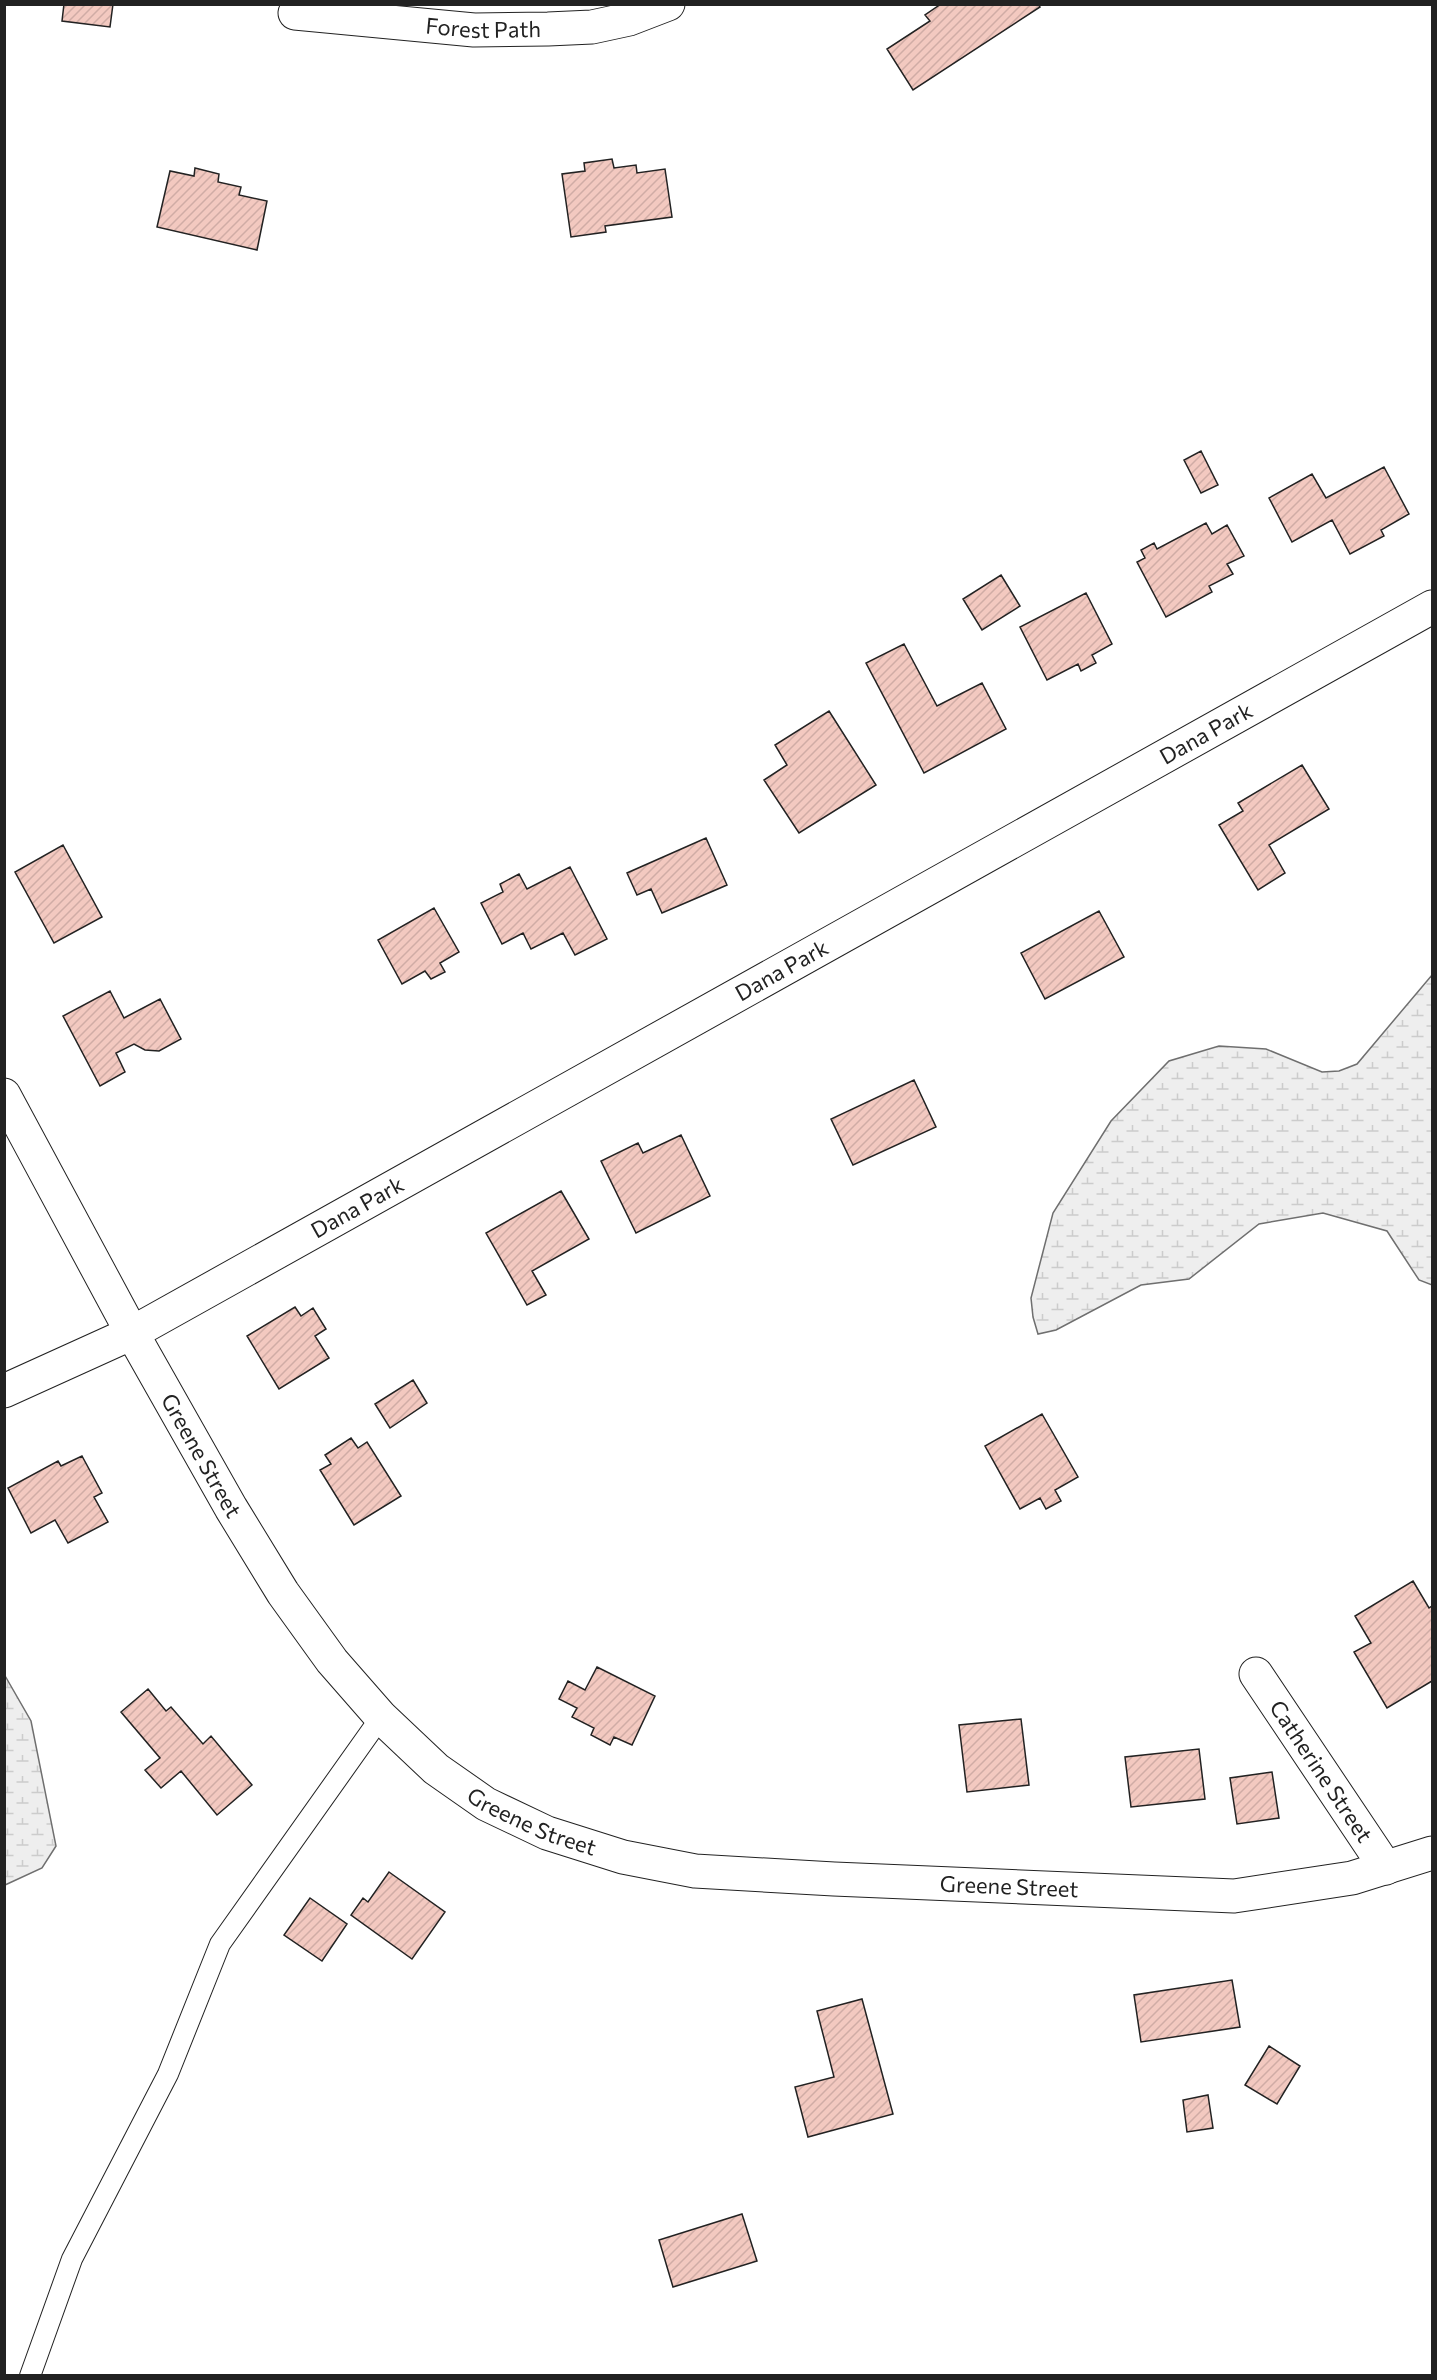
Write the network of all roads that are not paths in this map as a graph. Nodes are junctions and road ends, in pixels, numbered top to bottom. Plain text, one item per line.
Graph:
1 (668, 4) edge
2 (295, 13) dead end
3 (1432, 607) edge
4 (4, 1095) edge
5 (132, 1333) junction
6 (4, 1390) edge
7 (1256, 1674) dead end
8 (381, 1718) junction
9 (1432, 1853) edge
10 (1386, 1868) junction
11 (30, 2376) edge

1 - 2 street, Forest Path
3 - 5 street, Dana Park
4 - 5 street, Greene Street
5 - 6 street, Dana Park
5 - 8 street, Greene Street
7 - 10 street, Catherine Street
8 - 10 street, Greene Street
8 - 11 lane
9 - 10 street, Greene Street

